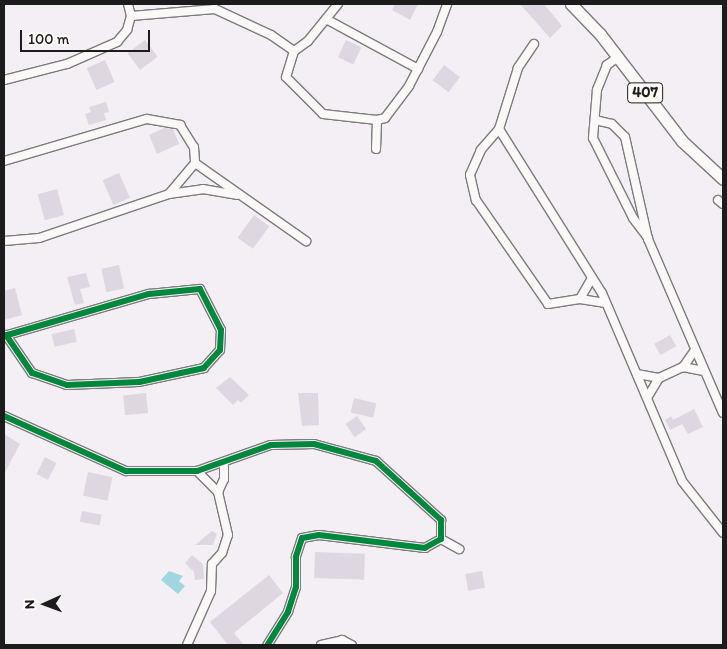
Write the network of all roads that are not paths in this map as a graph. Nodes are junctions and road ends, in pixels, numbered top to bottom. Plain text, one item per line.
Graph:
1 (128, 4) edge
2 (338, 4) edge
3 (447, 4) edge
4 (570, 4) edge
5 (131, 16) junction
6 (326, 19) junction
7 (534, 44) dead end
8 (294, 50) junction
9 (618, 57) junction
10 (418, 69) junction
11 (4, 80) edge
12 (378, 120) junction
13 (595, 120) junction
14 (499, 130) junction
15 (376, 148) dead end
16 (4, 161) edge
17 (195, 163) junction
18 (632, 178) junction
19 (723, 179) edge
20 (617, 187) junction
21 (169, 194) junction
22 (238, 195) junction
23 (648, 239) junction
24 (4, 241) edge
25 (306, 241) dead end
26 (592, 278) junction
27 (580, 299) junction
28 (606, 302) junction
29 (5, 335) edge
30 (695, 350) junction
31 (682, 368) junction
32 (704, 371) junction
33 (637, 374) junction
34 (658, 378) junction
35 (647, 398) junction
36 (723, 411) edge
37 (4, 416) edge
38 (224, 464) junction
39 (197, 471) junction
40 (218, 492) junction
41 (723, 533) edge
42 (441, 539) junction
43 (459, 549) dead end
44 (187, 645) edge
45 (267, 645) edge
46 (320, 645) edge
47 (352, 645) edge

1 - 5 street
2 - 6 street
3 - 10 street
4 - 9 main road, 407
5 - 8 street
5 - 11 street
6 - 8 street
6 - 10 street
7 - 14 street
8 - 12 street
9 - 13 street
9 - 19 main road, 407
10 - 12 street
12 - 15 street
13 - 18 street
13 - 20 street
14 - 26 street
14 - 27 street
16 - 17 street
17 - 21 street
17 - 22 street
18 - 20 street
18 - 23 street
20 - 23 street
21 - 22 street
21 - 24 street
22 - 25 street
23 - 30 street
26 - 27 street
26 - 28 street
27 - 28 street
28 - 33 street
29 - 29 street
30 - 31 street
30 - 32 street
31 - 32 street
31 - 34 street
32 - 36 street
33 - 34 street
33 - 35 street
34 - 35 street
35 - 41 street
37 - 39 street
38 - 39 street
38 - 40 street
38 - 42 street
39 - 40 street
40 - 44 street
42 - 43 street
42 - 45 street
46 - 47 street

